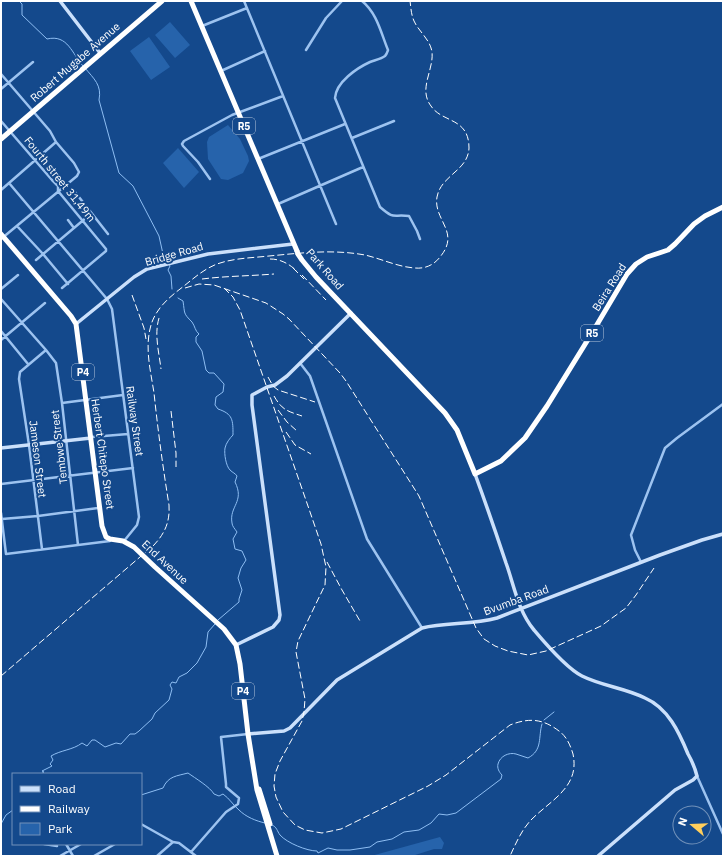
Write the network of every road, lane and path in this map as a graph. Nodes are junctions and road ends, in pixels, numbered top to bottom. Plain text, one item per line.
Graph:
1 (60, 1) edge
2 (162, 1) edge
3 (191, 1) edge
4 (244, 1) edge
5 (342, 1) edge
6 (362, 1) edge
7 (247, 8) junction
8 (202, 26) junction
9 (306, 50) dead end
10 (265, 51) junction
11 (100, 53) junction
12 (33, 62) dead end
13 (220, 71) junction
14 (1, 74) edge
15 (8, 82) junction
16 (1, 89) edge
17 (283, 96) junction
18 (33, 111) junction
19 (238, 113) junction
20 (1, 121) edge
21 (394, 121) dead end
22 (345, 124) junction
23 (10, 131) junction
24 (352, 138) junction
25 (1, 139) edge
26 (301, 141) junction
27 (56, 142) junction
28 (258, 159) junction
29 (36, 160) junction
30 (363, 167) junction
31 (210, 179) dead end
32 (9, 183) junction
33 (320, 185) junction
34 (1, 190) edge
35 (58, 191) junction
36 (75, 192) dead end
37 (277, 204) junction
38 (723, 207) edge
39 (87, 208) junction
40 (34, 212) junction
41 (87, 216) junction
42 (94, 217) junction
43 (68, 220) dead end
44 (82, 220) junction
45 (336, 224) dead end
46 (17, 226) junction
47 (74, 228) junction
48 (108, 234) dead end
49 (2, 237) edge
50 (420, 239) dead end
51 (59, 242) junction
52 (293, 244) junction
53 (43, 254) junction
54 (36, 260) dead end
55 (84, 272) junction
56 (18, 275) dead end
57 (68, 284) junction
58 (62, 288) dead end
59 (1, 289) edge
60 (1, 299) edge
61 (107, 299) junction
62 (45, 303) dead end
63 (351, 313) junction
64 (22, 323) junction
65 (76, 324) junction
66 (1, 331) edge
67 (6, 336) junction
68 (1, 340) edge
69 (46, 350) junction
70 (300, 363) junction
71 (28, 364) junction
72 (123, 395) junction
73 (85, 399) junction
74 (62, 403) junction
75 (723, 404) edge
76 (128, 434) junction
77 (90, 438) junction
78 (66, 440) junction
79 (29, 445) junction
80 (1, 448) edge
81 (133, 468) junction
82 (94, 474) junction
83 (475, 474) junction
84 (70, 476) junction
85 (33, 480) junction
86 (1, 484) edge
87 (98, 508) junction
88 (74, 510) junction
89 (1, 513) edge
90 (38, 516) junction
91 (2, 519) edge
92 (723, 534) edge
93 (107, 539) junction
94 (123, 541) junction
95 (96, 543) junction
96 (78, 544) junction
97 (42, 549) junction
98 (641, 562) junction
99 (522, 609) junction
100 (208, 615) junction
101 (422, 628) junction
102 (236, 645) junction
103 (248, 734) junction
104 (697, 776) junction
105 (142, 824) edge
106 (145, 826) junction
107 (142, 828) edge
108 (723, 834) edge
109 (174, 842) junction
110 (50, 845) edge
111 (67, 845) edge
112 (78, 845) edge
113 (113, 845) edge
114 (57, 846) dead end
115 (70, 850) junction
116 (191, 852) junction
117 (159, 855) edge
118 (60, 856) edge
119 (73, 856) edge
120 (94, 856) edge
121 (196, 856) edge
122 (278, 856) edge
123 (598, 856) edge

1 - 11 street
2 - 11 highway, Robert Mugabe Avenue
3 - 8 highway, Park Road / R5
4 - 7 street
5 - 9 street
6 - 22 street
7 - 8 street
7 - 10 street
8 - 13 highway, Park Road / R5
10 - 13 street
10 - 17 street
11 - 18 highway, Robert Mugabe Avenue
12 - 15 street
13 - 19 highway, Park Road / R5
14 - 15 street
15 - 16 street
15 - 18 street
17 - 19 street
17 - 26 street
18 - 23 highway, Robert Mugabe Avenue
18 - 27 street
19 - 28 highway, Park Road / R5
19 - 31 street
20 - 23 street, Fourth street 31,49m
21 - 24 street
22 - 24 street
22 - 26 street
23 - 25 highway, Robert Mugabe Avenue
23 - 29 street, Fourth street 31,49m
24 - 30 street
26 - 28 street
26 - 33 street
27 - 29 street
27 - 35 street
28 - 37 highway, Park Road / R5
29 - 32 street
29 - 35 street, Fourth street 31,49m
30 - 33 street
30 - 50 street
32 - 34 street
32 - 40 street
33 - 37 street
33 - 45 street
35 - 40 street
35 - 44 street, Fourth street 31,49m
36 - 39 street
37 - 52 highway, Park Road / R5
38 - 83 highway, Beira Road / R5
39 - 41 street
39 - 42 street
40 - 46 street
40 - 51 street
41 - 42 street
41 - 44 street
42 - 48 street
43 - 47 street
44 - 47 street
44 - 55 street, Fourth street 31,49m
46 - 49 street
46 - 53 street
47 - 51 street
49 - 65 highway, Herbert Chitepo Street / P4
49 - 73 highway, Herbert Chitepo Street / P4
51 - 53 street
51 - 55 street
52 - 61 street, Bridge Road
52 - 63 highway, Park Road / R5
53 - 54 street
53 - 57 street
55 - 57 street
55 - 61 street
56 - 59 street
57 - 58 street
60 - 64 street, Tembwe Street
61 - 65 street, Bridge Road
61 - 72 street, Railway Street
62 - 64 street
63 - 70 street
63 - 83 highway, Park Road / R5
64 - 67 street
64 - 69 street, Tembwe Street
65 - 73 highway, Herbert Chitepo Street / P4
66 - 67 street
67 - 68 street
67 - 71 street
69 - 71 street
69 - 74 street, Tembwe Street
70 - 101 street
70 - 102 street
71 - 79 street, Jameson Street
72 - 73 street
72 - 76 street, Railway Street
73 - 74 street
73 - 77 highway, Herbert Chitepo Street / P4
74 - 78 street, Tembwe Street
75 - 98 street
76 - 77 street
76 - 81 street, Railway Street
77 - 78 street
77 - 82 highway, Herbert Chitepo Street / P4
78 - 79 street
78 - 84 street, Tembwe Street
79 - 80 street
79 - 85 street, Jameson Street
81 - 82 street
81 - 94 street, Railway Street
82 - 84 street
82 - 87 highway, Herbert Chitepo Street / P4
82 - 93 highway, Herbert Chitepo Street / P4
83 - 99 street
84 - 85 street
84 - 88 street, Tembwe Street
85 - 86 street
85 - 90 street, Jameson Street
87 - 88 street
87 - 93 highway, Herbert Chitepo Street / P4
88 - 90 street
88 - 96 street, Tembwe Street
89 - 91 street
90 - 91 street
90 - 97 street, Jameson Street
91 - 97 street, End Avenue
92 - 98 street, Bvumba Road
93 - 94 highway, End Avenue / P4
93 - 95 street, End Avenue
93 - 95 street, End Avenue
93 - 100 highway, End Avenue / P4
94 - 100 highway, End Avenue / P4
95 - 96 street, End Avenue
96 - 97 street, End Avenue
98 - 99 street, Bvumba Road
99 - 101 street, Bvumba Road
99 - 104 street
100 - 102 highway, End Avenue / P4
101 - 103 street, Bvumba Road
102 - 103 highway, End Avenue / P4
103 - 116 street, Bvumba Road
103 - 122 highway, End Avenue / P4
104 - 108 street
104 - 123 street
105 - 106 street
106 - 107 street
106 - 109 street
109 - 116 street
109 - 117 street
110 - 114 street
111 - 115 street
112 - 115 street
113 - 120 street
115 - 118 street
115 - 119 street
116 - 121 street

